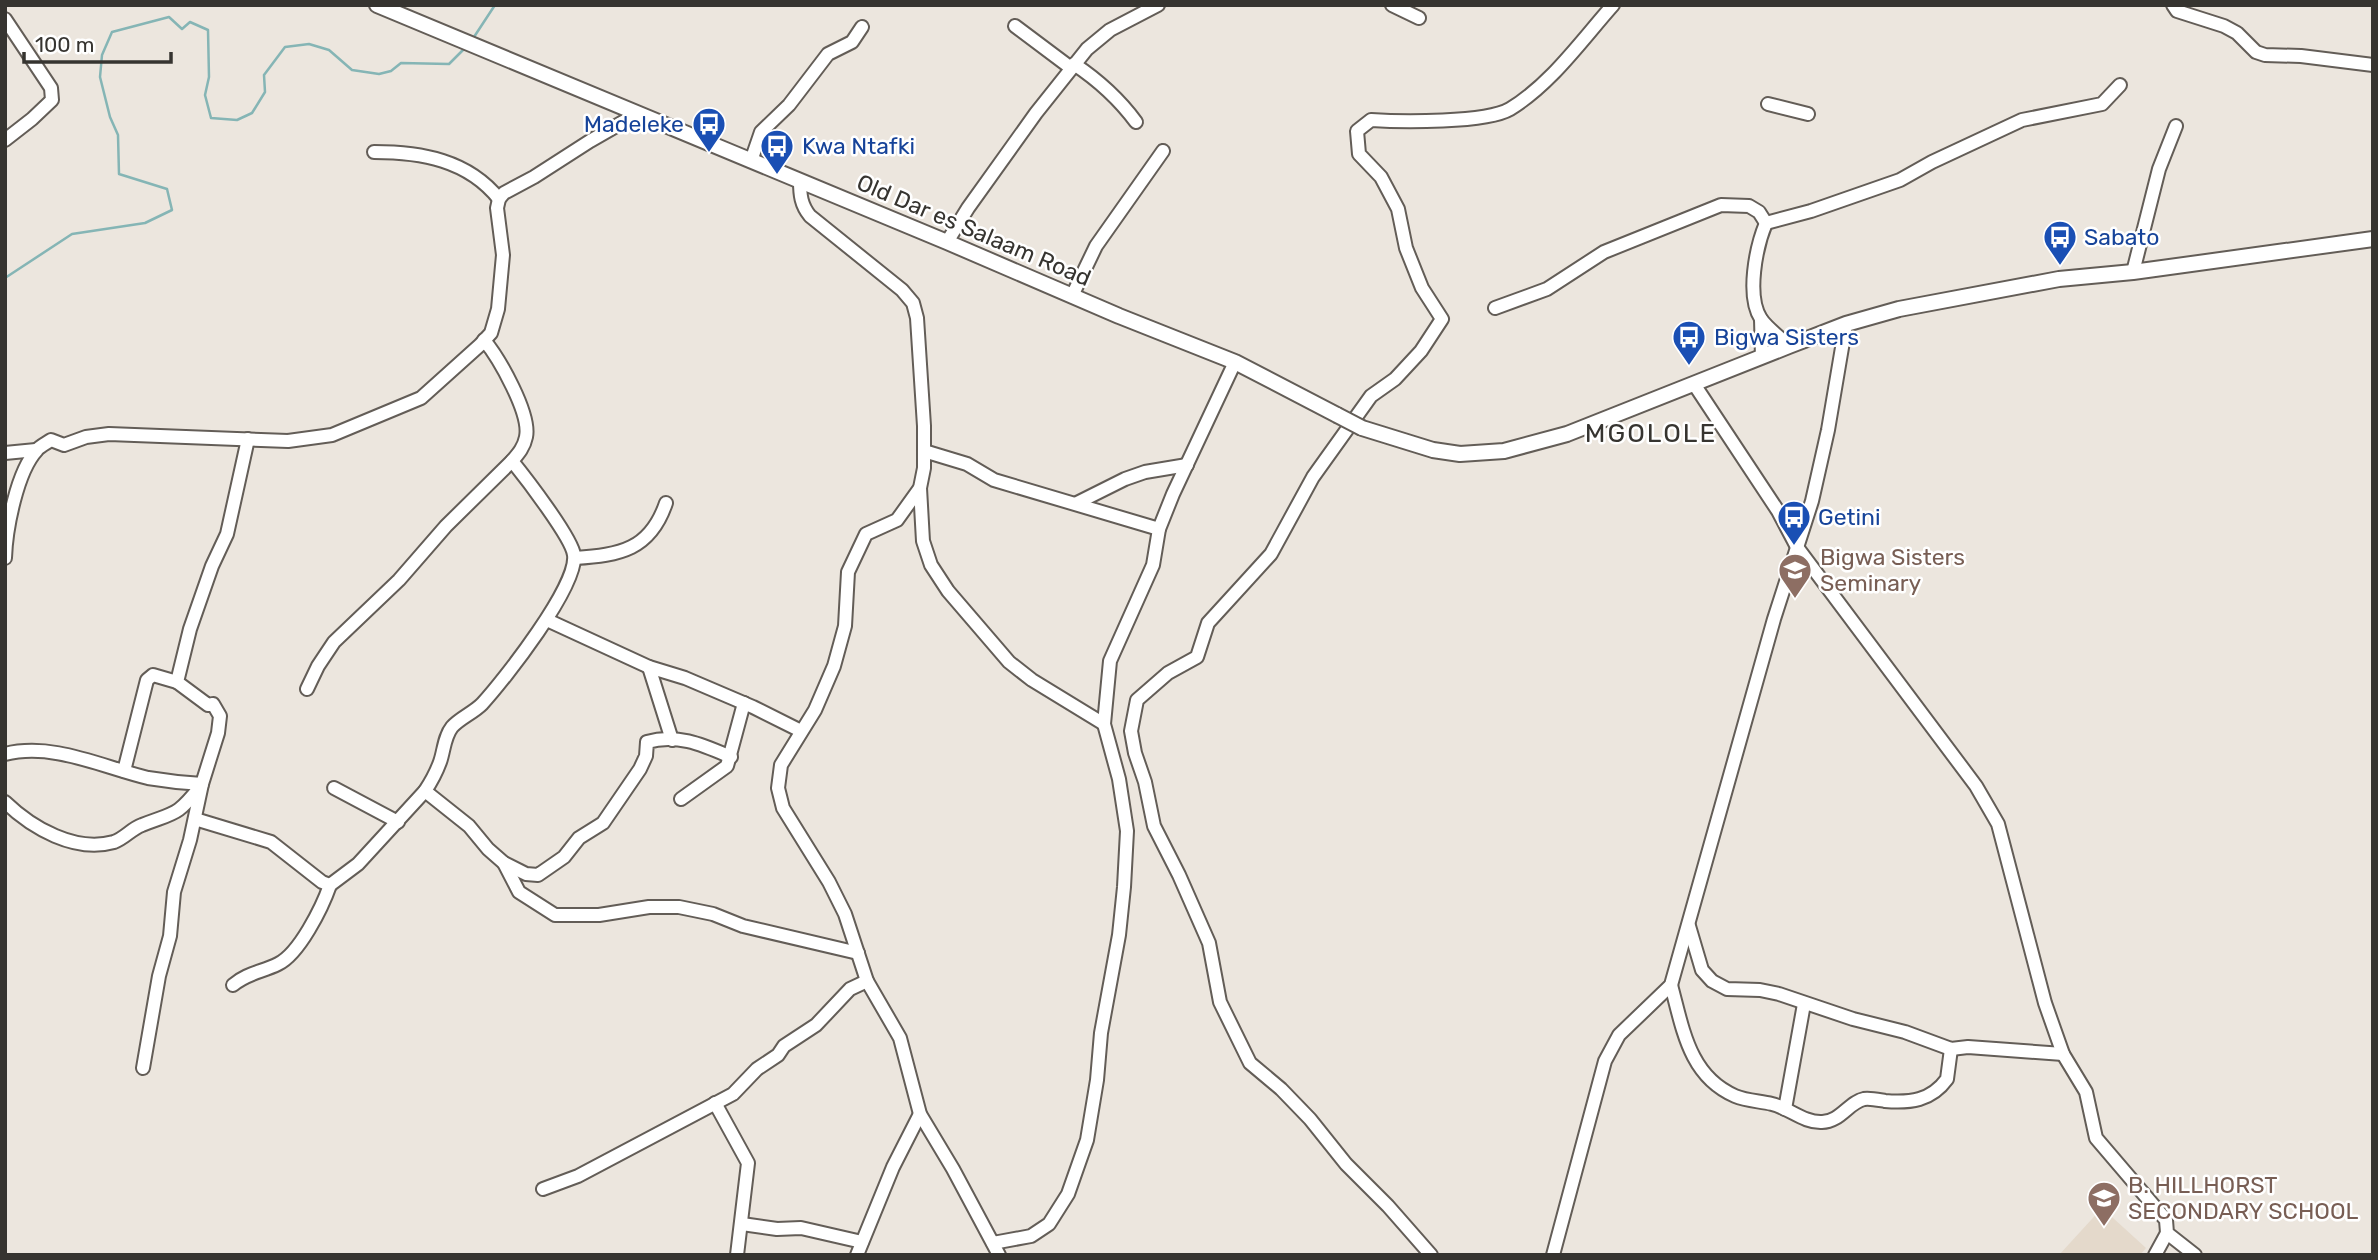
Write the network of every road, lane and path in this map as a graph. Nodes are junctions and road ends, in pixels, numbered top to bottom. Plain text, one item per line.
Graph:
1 (377, 5) edge
2 (1158, 5) edge
3 (1392, 5) edge
4 (1613, 5) edge
5 (2173, 5) edge
6 (1419, 18) dead end
7 (5, 19) edge
8 (1014, 26) dead end
9 (862, 27) dead end
10 (2373, 65) edge
11 (1072, 66) junction
12 (2120, 85) dead end
13 (1768, 104) dead end
14 (637, 114) junction
15 (1808, 114) dead end
16 (1136, 122) dead end
17 (2176, 126) dead end
18 (5, 140) edge
19 (1163, 150) dead end
20 (374, 152) dead end
21 (751, 161) junction
22 (800, 181) junction
23 (499, 198) junction
24 (1766, 223) junction
25 (2373, 239) edge
26 (947, 242) junction
27 (2133, 272) junction
28 (1072, 296) junction
29 (1495, 308) dead end
30 (1761, 319) junction
31 (1846, 324) junction
32 (484, 340) junction
33 (1789, 346) junction
34 (1762, 357) junction
35 (1235, 362) junction
36 (1694, 384) junction
37 (248, 439) junction
38 (36, 450) junction
39 (925, 451) junction
40 (5, 453) edge
41 (512, 461) junction
42 (1187, 465) junction
43 (920, 488) junction
44 (667, 503) dead end
45 (1077, 503) junction
46 (1159, 529) junction
47 (1797, 547) junction
48 (5, 558) edge
49 (575, 558) junction
50 (547, 620) junction
51 (649, 667) junction
52 (177, 681) junction
53 (307, 689) dead end
54 (744, 703) junction
55 (1104, 724) junction
56 (801, 732) junction
57 (673, 740) junction
58 (5, 754) edge
59 (731, 757) junction
60 (124, 771) junction
61 (202, 784) junction
62 (334, 789) dead end
63 (425, 791) junction
64 (681, 799) dead end
65 (5, 802) edge
66 (195, 819) junction
67 (398, 822) junction
68 (504, 863) junction
69 (330, 885) junction
70 (1688, 925) junction
71 (858, 953) junction
72 (867, 981) junction
73 (233, 985) dead end
74 (1671, 985) junction
75 (1804, 1004) junction
76 (1951, 1049) junction
77 (2063, 1054) junction
78 (143, 1068) dead end
79 (715, 1103) junction
80 (1785, 1109) junction
81 (920, 1114) junction
82 (543, 1189) dead end
83 (741, 1224) junction
84 (2167, 1233) junction
85 (993, 1243) junction
86 (860, 1248) edge
87 (737, 1255) edge
88 (999, 1255) edge
89 (1432, 1255) edge
90 (1553, 1255) edge
91 (2155, 1255) edge
92 (2195, 1255) edge

1 - 14 street, Old Dar es Salaam Road
2 - 11 street
3 - 6 street
4 - 89 street
5 - 10 street
7 - 18 street
8 - 11 street
9 - 21 street
11 - 16 street
11 - 26 street
12 - 24 street
13 - 15 street
14 - 21 street, Old Dar es Salaam Road
14 - 23 street
17 - 27 street
19 - 28 street
20 - 23 street
21 - 22 street, Old Dar es Salaam Road
22 - 26 street, Old Dar es Salaam Road
22 - 39 street
23 - 32 street
24 - 29 street
24 - 30 street
25 - 27 street
26 - 28 street, Old Dar es Salaam Road
27 - 31 street
28 - 35 street, Old Dar es Salaam Road
30 - 33 street
30 - 34 street
31 - 33 street
31 - 47 street
32 - 37 street
32 - 41 street
33 - 34 street
34 - 36 street
35 - 36 street, Old Dar es Salaam Road, bridge
35 - 42 street
36 - 47 street
37 - 38 street
37 - 52 street
38 - 40 street
38 - 48 street
39 - 43 street
39 - 45 street
41 - 49 street
41 - 53 street
42 - 45 street
42 - 46 street
43 - 55 street
43 - 56 street
44 - 49 street
45 - 46 street
46 - 55 street
47 - 70 street
47 - 77 street
49 - 50 street
50 - 51 street
50 - 63 street
51 - 54 street
51 - 57 street
52 - 60 street
52 - 61 street
54 - 56 street
54 - 59 street
55 - 85 street
56 - 71 street
57 - 59 street
57 - 68 street
58 - 60 street
59 - 64 street
60 - 61 street
61 - 65 street
61 - 66 street
62 - 67 street
63 - 67 street
63 - 68 street
66 - 69 street
66 - 78 street
67 - 69 street
68 - 71 street
69 - 73 street
70 - 74 street
70 - 75 street
71 - 72 street
72 - 79 street
72 - 81 street
74 - 80 street
74 - 90 street
75 - 76 street
75 - 80 street
76 - 77 street
76 - 80 street
77 - 84 street
79 - 82 street
79 - 83 street
81 - 85 street
81 - 86 street
83 - 86 street
83 - 87 street
84 - 91 street
84 - 92 street
85 - 88 street

